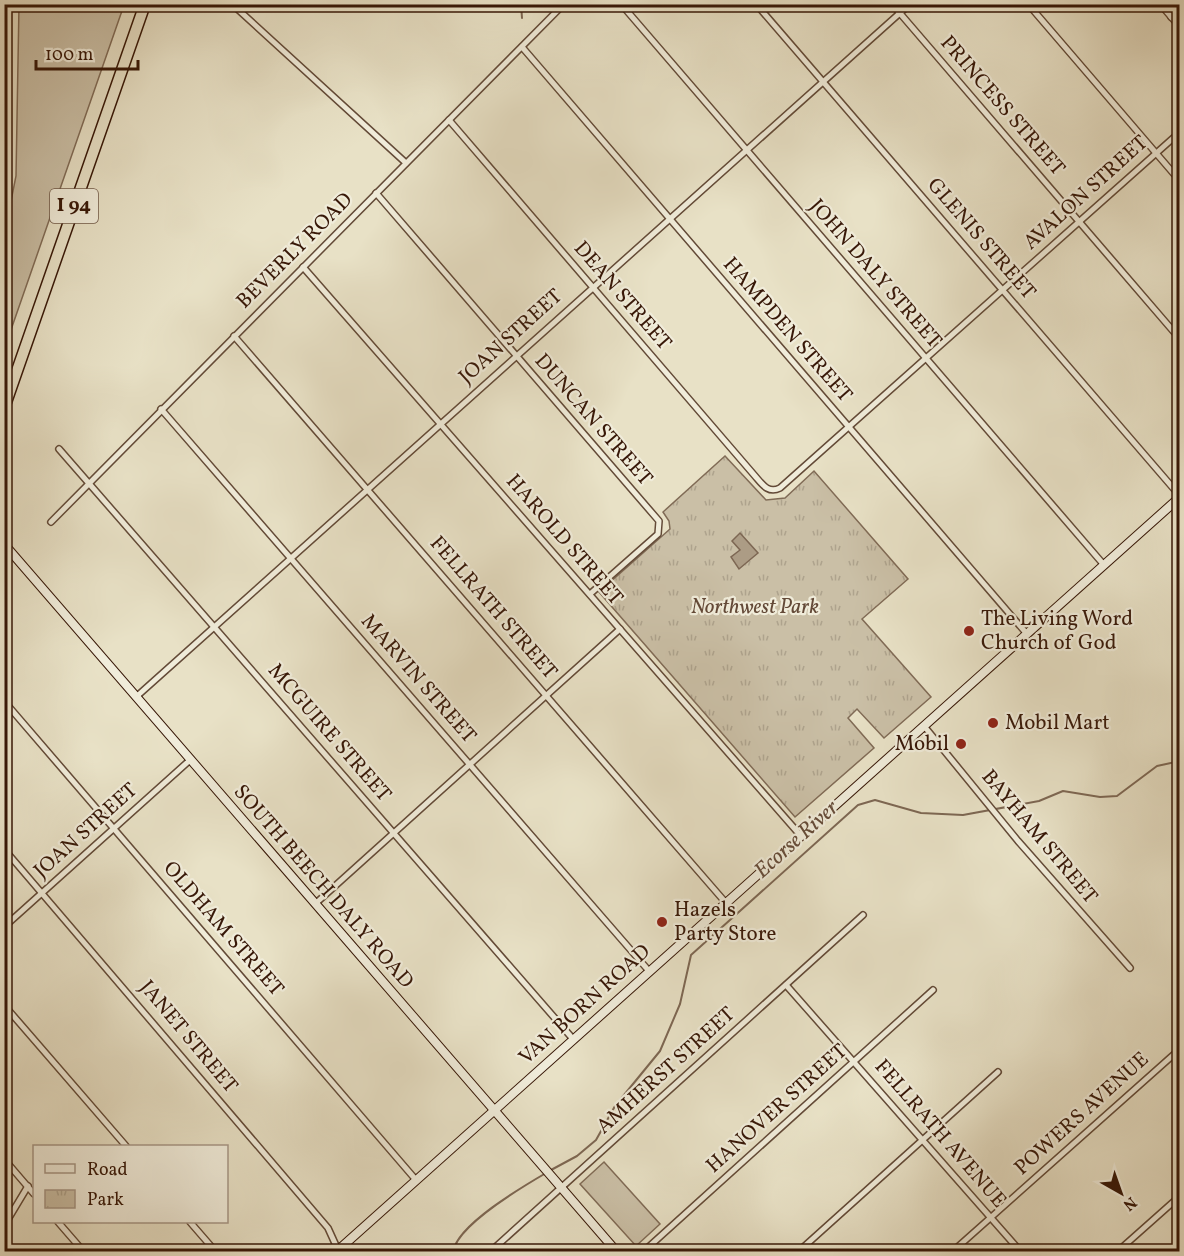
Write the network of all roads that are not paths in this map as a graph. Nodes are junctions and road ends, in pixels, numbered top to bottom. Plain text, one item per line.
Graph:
1 (145, 4) edge
2 (232, 4) edge
3 (564, 4) edge
4 (621, 4) edge
5 (756, 4) edge
6 (892, 4) edge
7 (910, 4) edge
8 (1028, 4) edge
9 (1160, 4) edge
10 (1179, 9) edge
11 (900, 14) junction
12 (1171, 17) junction
13 (1179, 27) edge
14 (522, 47) junction
15 (824, 82) junction
16 (449, 120) junction
17 (1179, 132) edge
18 (747, 150) junction
19 (1156, 153) junction
20 (406, 164) junction
21 (1179, 181) edge
22 (376, 193) junction
23 (669, 219) junction
24 (1079, 221) junction
25 (303, 267) junction
26 (593, 287) junction
27 (1002, 290) junction
28 (234, 336) junction
29 (1179, 339) edge
30 (516, 355) junction
31 (925, 358) junction
32 (4, 408) edge
33 (161, 409) junction
34 (440, 422) junction
35 (849, 426) junction
36 (59, 449) dead end
37 (87, 483) junction
38 (366, 488) junction
39 (771, 490) joint
40 (1179, 497) edge
41 (51, 522) dead end
42 (4, 544) edge
43 (290, 558) junction
44 (1104, 565) junction
45 (590, 594) junction
46 (214, 626) junction
47 (620, 629) junction
48 (1027, 634) junction
49 (547, 694) junction
50 (136, 696) junction
51 (4, 701) edge
52 (924, 726) junction
53 (190, 760) junction
54 (471, 763) junction
55 (114, 828) junction
56 (394, 832) junction
57 (801, 836) junction
58 (4, 849) edge
59 (42, 892) junction
60 (726, 903) junction
61 (315, 904) junction
62 (863, 915) dead end
63 (4, 927) edge
64 (1130, 968) dead end
65 (649, 971) junction
66 (786, 985) junction
67 (933, 990) dead end
68 (4, 1005) edge
69 (573, 1039) junction
70 (1179, 1049) edge
71 (854, 1062) junction
72 (998, 1072) dead end
73 (493, 1111) junction
74 (922, 1140) junction
75 (125, 1145) edge
76 (4, 1159) edge
77 (416, 1179) junction
78 (28, 1186) junction
79 (561, 1188) junction
80 (33, 1193) edge
81 (1179, 1196) edge
82 (991, 1217) junction
83 (60, 1223) edge
84 (192, 1223) edge
85 (4, 1226) edge
86 (84, 1251) edge
87 (216, 1251) edge
88 (338, 1251) edge
89 (490, 1251) edge
90 (617, 1251) edge
91 (643, 1251) edge
92 (798, 1251) edge
93 (952, 1251) edge
94 (1021, 1251) edge
95 (1117, 1251) edge

1 - 32 highway, I 94
2 - 20 street
3 - 14 street, BEVERLY ROAD
4 - 18 street, JOHN DALY STREET
5 - 15 street, GLENIS STREET
6 - 11 street, PRINCESS STREET
7 - 11 street, JOAN STREET
8 - 19 street
9 - 12 street
10 - 12 street
11 - 15 street, JOAN STREET
11 - 24 street, PRINCESS STREET
12 - 13 street
14 - 16 street, BEVERLY ROAD
14 - 23 street, HAMPDEN STREET
15 - 18 street, JOAN STREET
15 - 27 street, GLENIS STREET
16 - 20 street, BEVERLY ROAD
16 - 26 street, DEAN STREET
17 - 19 street, AVALON STREET
18 - 23 street, JOAN STREET
18 - 31 street, JOHN DALY STREET
19 - 21 street
19 - 24 street, AVALON STREET
20 - 22 street, BEVERLY ROAD
22 - 25 street, BEVERLY ROAD
22 - 30 street, DUNCAN STREET
23 - 26 street, JOAN STREET
23 - 35 street, HAMPDEN STREET
24 - 27 street, AVALON STREET
24 - 29 street, PRINCESS STREET
25 - 28 street, BEVERLY ROAD
25 - 34 street, HAROLD STREET
26 - 30 street, JOAN STREET
26 - 39 street, DEAN STREET
27 - 31 street, AVALON STREET
27 - 40 street, GLENIS STREET
28 - 33 street, BEVERLY ROAD
28 - 38 street, FELLRATH STREET
30 - 34 street, JOAN STREET
30 - 45 street, DUNCAN STREET
31 - 35 street, AVALON STREET
31 - 44 street, JOHN DALY STREET
33 - 37 street, BEVERLY ROAD
33 - 43 street, MARVIN STREET
34 - 38 street, JOAN STREET
34 - 45 street, HAROLD STREET
35 - 39 street, AVALON STREET
35 - 48 street, HAMPDEN STREET
36 - 37 street, MCGUIRE STREET
37 - 41 street, BEVERLY ROAD
37 - 46 street, MCGUIRE STREET
38 - 43 street, JOAN STREET
38 - 49 street, FELLRATH STREET
40 - 44 main road, VAN BORN ROAD
42 - 50 main road, SOUTH BEECH DALY ROAD
43 - 46 street, JOAN STREET
43 - 54 street, MARVIN STREET
44 - 48 main road, VAN BORN ROAD
45 - 47 street, HAROLD STREET
46 - 50 street, JOAN STREET
46 - 56 street, MCGUIRE STREET
47 - 49 street
47 - 57 street, HAROLD STREET
48 - 52 main road, VAN BORN ROAD
49 - 54 street
49 - 60 street, FELLRATH STREET
50 - 53 main road, SOUTH BEECH DALY ROAD
51 - 55 street, OLDHAM STREET
52 - 57 main road, VAN BORN ROAD
52 - 64 street, BAYHAM STREET
53 - 55 street, JOAN STREET
53 - 61 main road, SOUTH BEECH DALY ROAD
54 - 56 street
54 - 65 street, MARVIN STREET
55 - 59 street, JOAN STREET
55 - 77 street, OLDHAM STREET
56 - 61 street
56 - 69 street, MCGUIRE STREET
57 - 60 main road, VAN BORN ROAD
58 - 59 street, JANET STREET
59 - 63 street, JOAN STREET
59 - 88 street, JANET STREET
60 - 65 main road, VAN BORN ROAD
61 - 73 main road, SOUTH BEECH DALY ROAD
62 - 66 street, AMHERST STREET
65 - 69 main road, VAN BORN ROAD
66 - 71 street, FELLRATH AVENUE
66 - 79 street, AMHERST STREET
67 - 71 street, HANOVER STREET
68 - 75 street
69 - 73 main road, VAN BORN ROAD
70 - 82 street, POWERS AVENUE
71 - 74 street, FELLRATH AVENUE
71 - 91 street, HANOVER STREET
72 - 74 street
73 - 77 main road, VAN BORN ROAD
73 - 79 main road, SOUTH BEECH DALY ROAD
74 - 82 street, FELLRATH AVENUE
74 - 92 street
76 - 78 street
77 - 88 main road, VAN BORN ROAD
78 - 80 street
78 - 85 street
79 - 89 street, AMHERST STREET
79 - 90 main road, SOUTH BEECH DALY ROAD
81 - 95 street
82 - 93 street, POWERS AVENUE
82 - 94 street, FELLRATH AVENUE
83 - 86 street
84 - 87 street

